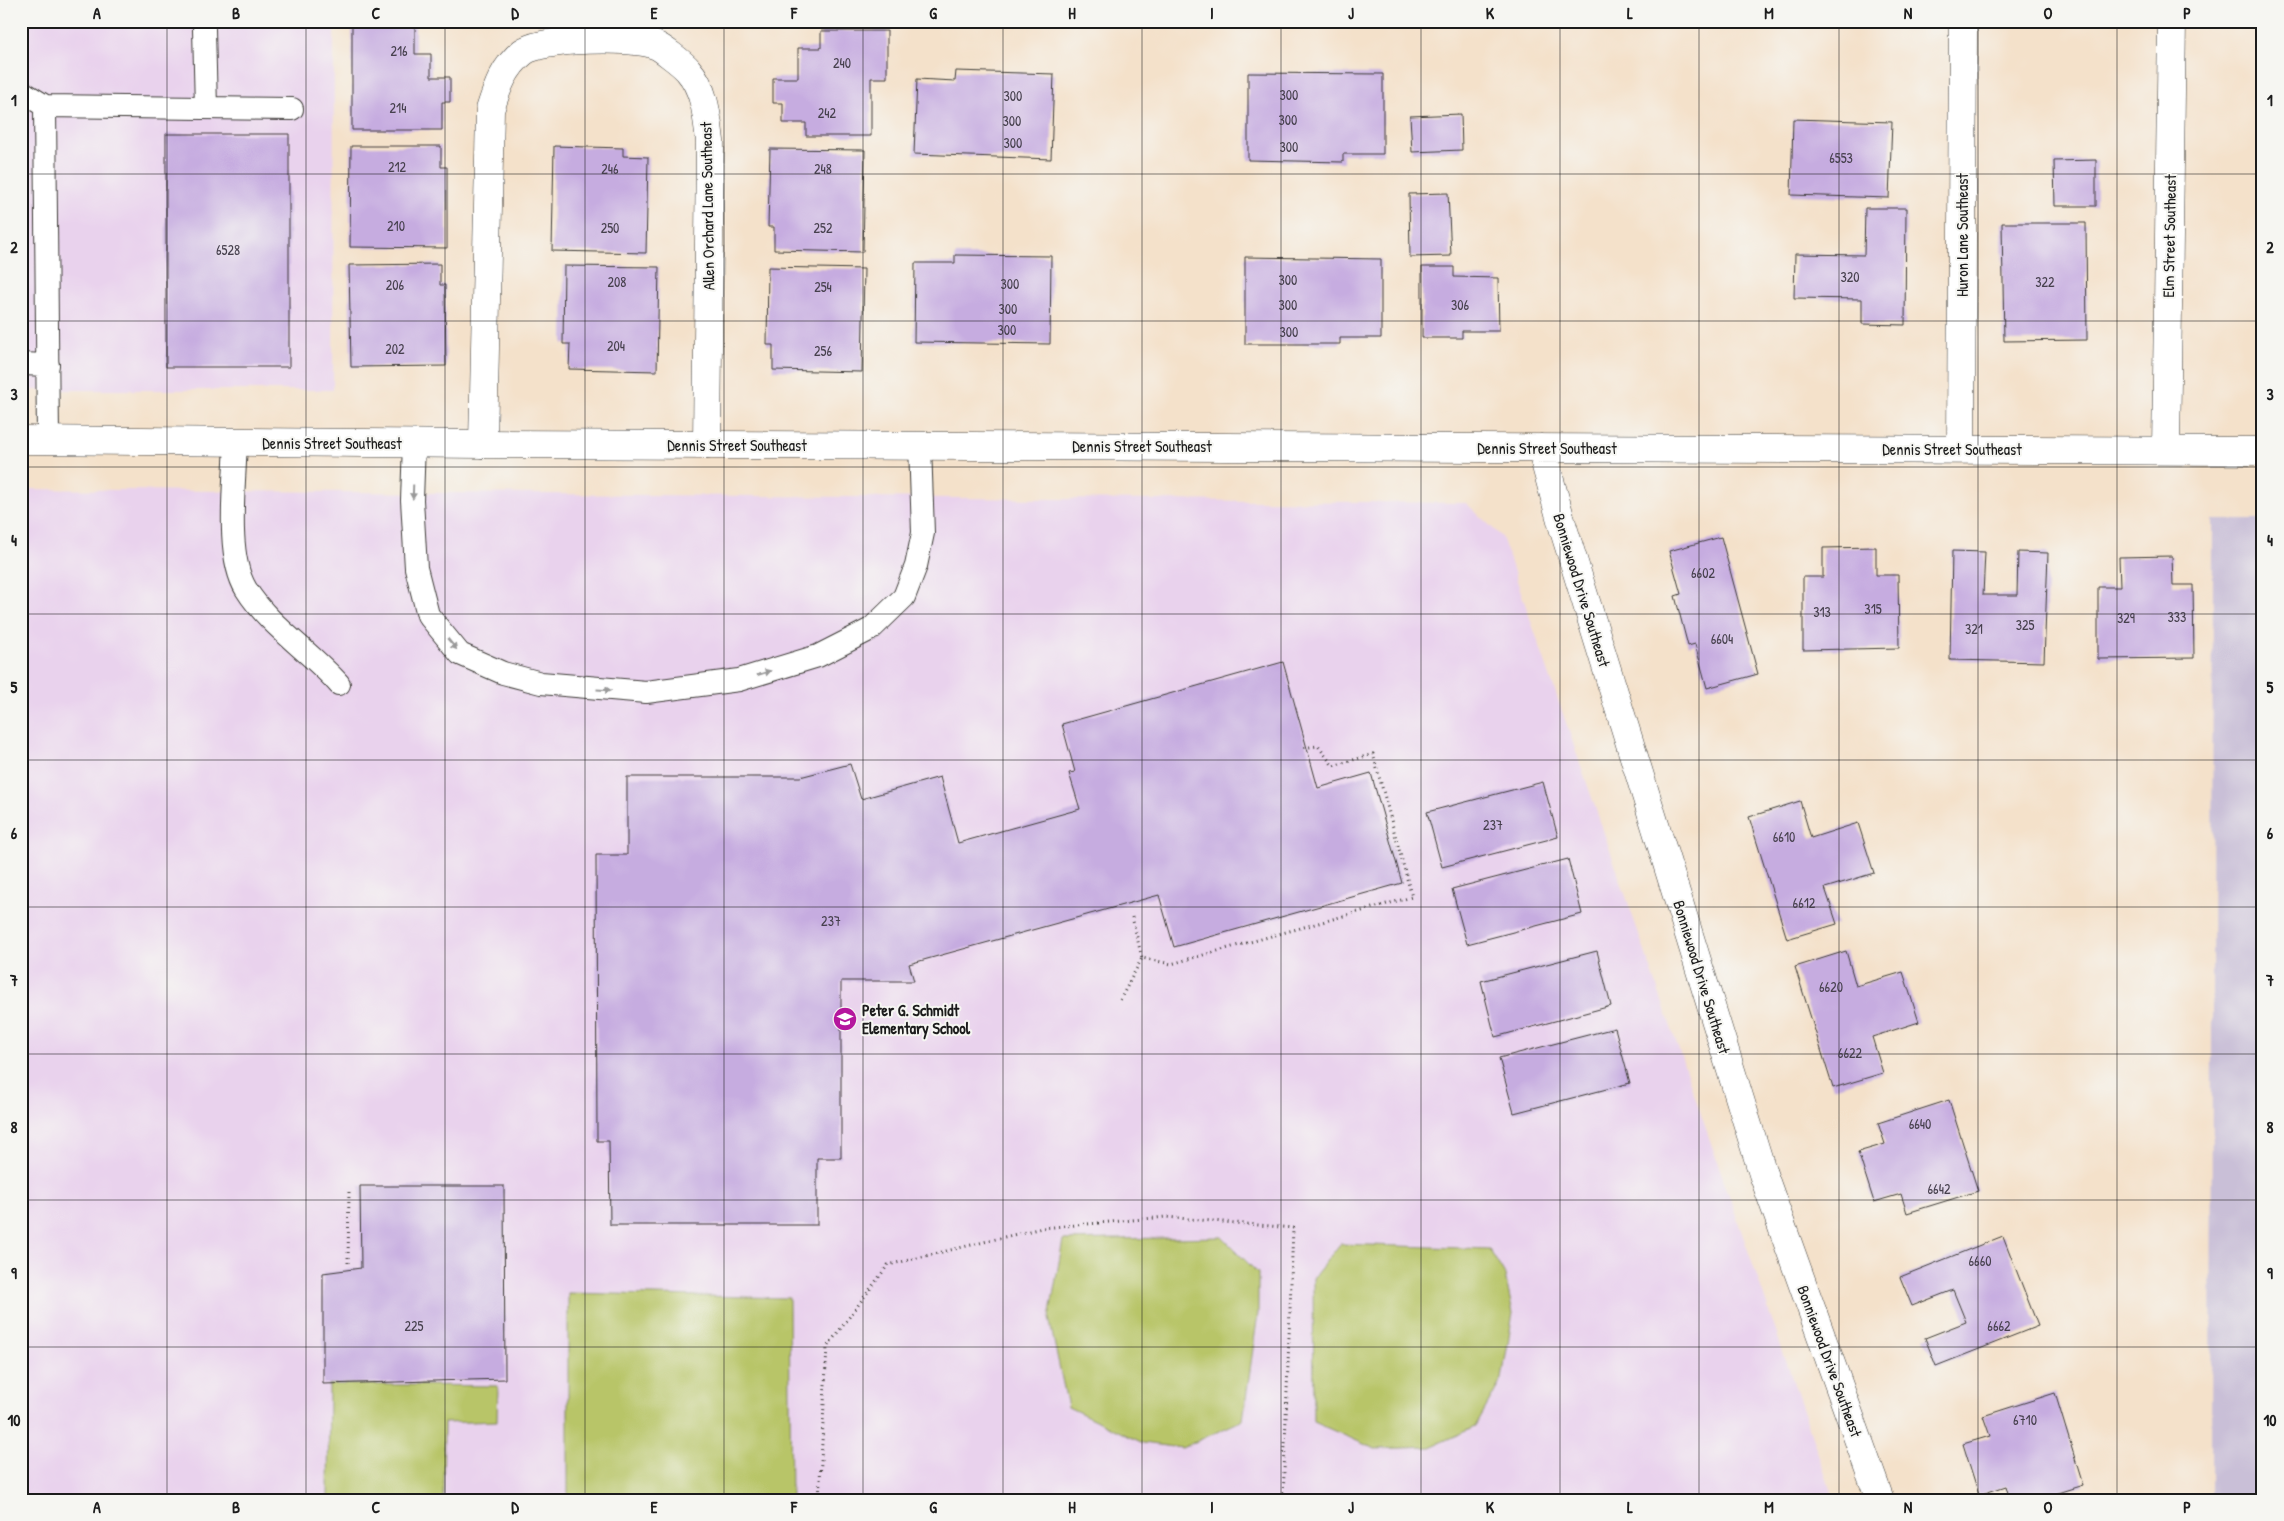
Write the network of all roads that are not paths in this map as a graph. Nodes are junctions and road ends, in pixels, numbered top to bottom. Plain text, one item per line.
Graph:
1 (1962, 21) edge
2 (2172, 21) edge
3 (204, 29) dead end
4 (21, 91) edge
5 (45, 106) junction
6 (206, 108) junction
7 (292, 109) dead end
8 (21, 364) edge
9 (48, 365) junction
10 (21, 440) edge
11 (48, 440) junction
12 (236, 442) junction
13 (414, 443) junction
14 (483, 444) junction
15 (707, 445) junction
16 (920, 445) junction
17 (1541, 448) junction
18 (1961, 449) junction
19 (2166, 450) junction
20 (2263, 451) edge
21 (339, 684) dead end
22 (1880, 1500) edge

1 - 18 street, Huron Lane Southeast
2 - 19 street, Elm Street Southeast
3 - 6 lane
4 - 5 lane
5 - 6 lane
5 - 9 lane
6 - 7 lane
8 - 9 lane
9 - 11 lane
10 - 11 street, Dennis Street Southeast
11 - 12 street, Dennis Street Southeast
12 - 13 street, Dennis Street Southeast
12 - 21 lane
13 - 14 street, Dennis Street Southeast
13 -> 16 lane
14 - 15 street, Dennis Street Southeast
14 - 15 street, Allen Orchard Lane Southeast
15 - 16 street, Dennis Street Southeast
16 - 17 street, Dennis Street Southeast
17 - 18 street, Dennis Street Southeast
17 - 22 street, Bonniewood Drive Southeast
18 - 19 street, Dennis Street Southeast
19 - 20 street, Dennis Street Southeast

